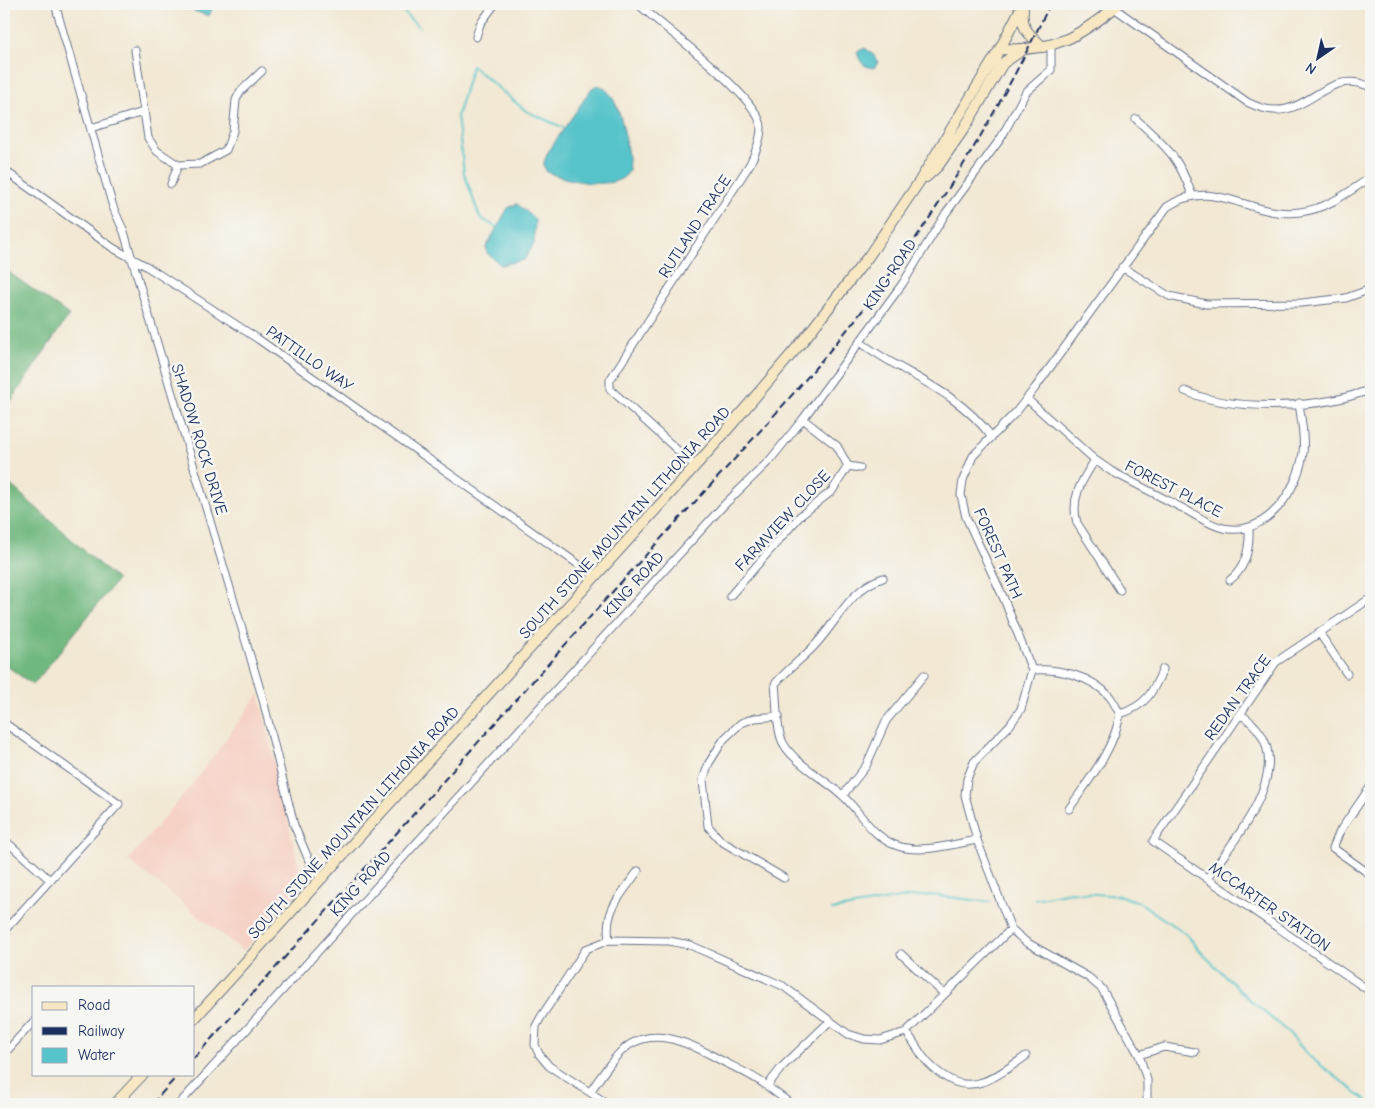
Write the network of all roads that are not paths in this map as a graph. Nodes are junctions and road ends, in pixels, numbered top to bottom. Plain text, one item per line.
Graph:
1 (55, 4) edge
2 (495, 4) edge
3 (638, 4) edge
4 (1023, 4) edge
5 (1116, 6) edge
6 (476, 37) dead end
7 (1047, 46) junction
8 (1000, 49) junction
9 (1024, 49) junction
10 (135, 50) dead end
11 (262, 71) dead end
12 (1371, 87) edge
13 (143, 112) junction
14 (1136, 119) dead end
15 (91, 128) junction
16 (178, 165) junction
17 (4, 170) edge
18 (1371, 178) edge
19 (919, 182) junction
20 (170, 184) dead end
21 (1192, 194) junction
22 (130, 256) junction
23 (1122, 267) junction
24 (1371, 289) edge
25 (860, 342) junction
26 (1371, 389) edge
27 (1185, 391) dead end
28 (1027, 399) junction
29 (1299, 403) junction
30 (804, 419) junction
31 (991, 436) junction
32 (1095, 460) junction
33 (695, 466) junction
34 (848, 466) junction
35 (860, 468) dead end
36 (1249, 526) junction
37 (595, 576) junction
38 (883, 578) dead end
39 (1230, 580) dead end
40 (1120, 590) dead end
41 (730, 596) dead end
42 (1371, 598) edge
43 (1320, 634) junction
44 (1163, 669) dead end
45 (1032, 670) junction
46 (1347, 674) dead end
47 (924, 675) dead end
48 (1120, 714) junction
49 (1240, 714) junction
50 (779, 716) junction
51 (4, 723) edge
52 (1371, 786) edge
53 (843, 795) junction
54 (1069, 809) dead end
55 (977, 840) junction
56 (1153, 841) joint
57 (7, 842) dead end
58 (638, 871) dead end
59 (1371, 875) edge
60 (784, 878) dead end
61 (323, 879) junction
62 (1207, 879) junction
63 (50, 880) junction
64 (1011, 929) junction
65 (4, 931) edge
66 (609, 940) junction
67 (900, 954) dead end
68 (1371, 992) edge
69 (943, 993) junction
70 (195, 1018) edge
71 (829, 1022) junction
72 (32, 1023) edge
73 (906, 1032) junction
74 (1196, 1052) dead end
75 (4, 1054) edge
76 (1139, 1055) junction
77 (1026, 1056) dead end
78 (141, 1076) edge
79 (767, 1086) junction
80 (590, 1092) junction
81 (115, 1104) edge
82 (179, 1104) edge
83 (608, 1104) edge
84 (790, 1104) edge
85 (1147, 1104) edge

1 - 15 street, SHADOW ROCK DRIVE
2 - 6 street
3 - 33 street, RUTLAND TRACE
4 - 7 main road
4 - 8 main road, SOUTH STONE MOUNTAIN LITHONIA ROAD
5 - 7 main road
5 - 12 street
7 - 9 main road
7 - 25 street, KING ROAD
8 - 9 main road
8 - 19 main road, SOUTH STONE MOUNTAIN LITHONIA ROAD
9 - 19 main road
10 - 13 street
11 - 16 street
13 - 15 street
13 - 16 street
14 - 21 street
15 - 22 street, SHADOW ROCK DRIVE
16 - 20 street
17 - 22 street, PATTILLO WAY
18 - 21 street
19 - 33 main road, SOUTH STONE MOUNTAIN LITHONIA ROAD
21 - 23 street, FOREST PATH
22 - 37 street, PATTILLO WAY
22 - 61 street, SHADOW ROCK DRIVE
23 - 24 street
23 - 28 street, FOREST PATH
25 - 30 street, KING ROAD
25 - 31 street
26 - 29 street
27 - 29 street
28 - 31 street, FOREST PATH
28 - 32 street, FOREST PLACE
29 - 36 street, FOREST PLACE
30 - 34 street, FARMVIEW CLOSE
30 - 82 street, KING ROAD
31 - 45 street, FOREST PATH
32 - 36 street, FOREST PLACE
32 - 40 street
33 - 37 main road, SOUTH STONE MOUNTAIN LITHONIA ROAD
34 - 35 street
34 - 41 street, FARMVIEW CLOSE
36 - 39 street
37 - 61 main road, SOUTH STONE MOUNTAIN LITHONIA ROAD
38 - 50 street
42 - 43 street, REDAN TRACE
43 - 46 street
43 - 49 street, REDAN TRACE
44 - 48 street
45 - 48 street
45 - 55 street
47 - 53 street
48 - 54 street
49 - 56 street, REDAN TRACE
49 - 62 street
50 - 53 street
50 - 60 street
51 - 63 street
52 - 59 street
53 - 55 street
55 - 64 street
56 - 62 street, MCCARTER STATION
57 - 63 street
58 - 66 street
61 - 70 main road, SOUTH STONE MOUNTAIN LITHONIA ROAD
62 - 68 street, MCCARTER STATION
63 - 65 street
64 - 69 street
64 - 76 street
66 - 71 street
66 - 80 street
67 - 69 street
69 - 73 street
71 - 73 street
71 - 79 street
72 - 75 street
73 - 77 street
74 - 76 street
76 - 85 street
78 - 81 main road
79 - 80 street
79 - 84 street
80 - 83 street

